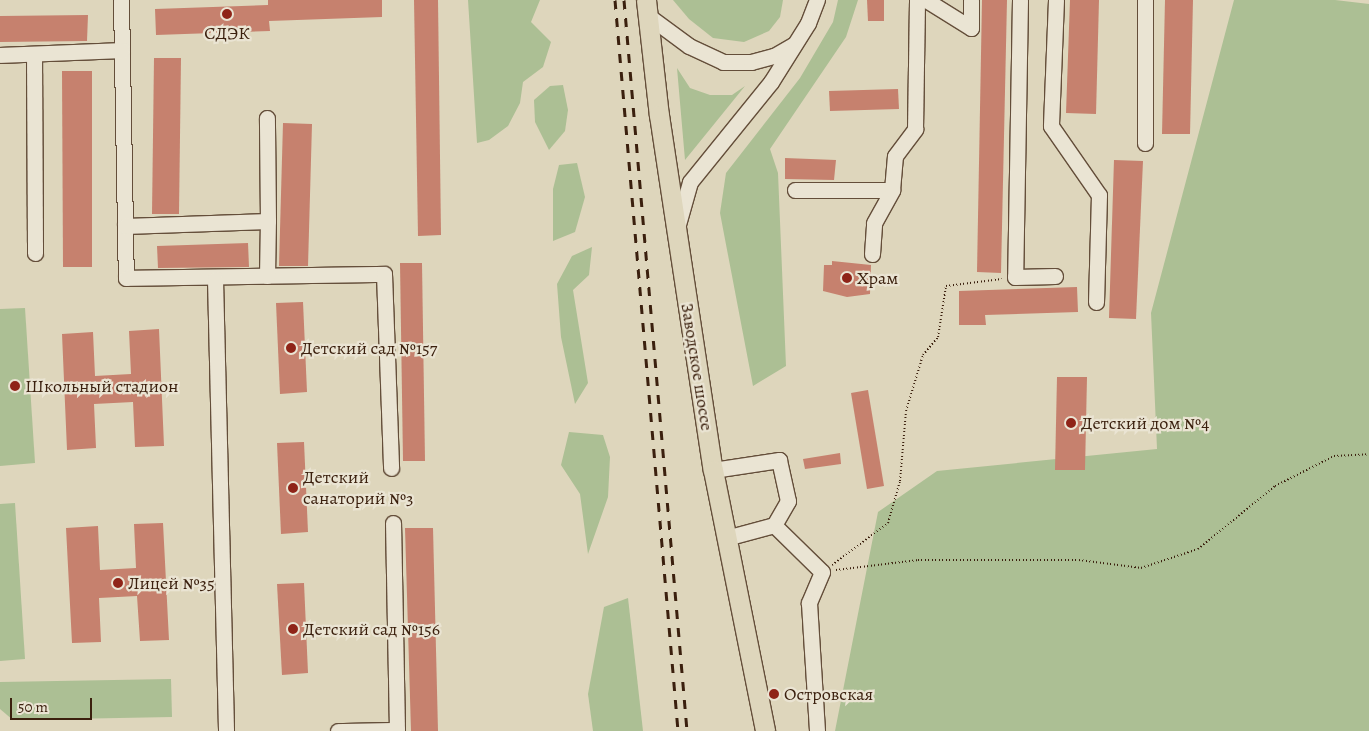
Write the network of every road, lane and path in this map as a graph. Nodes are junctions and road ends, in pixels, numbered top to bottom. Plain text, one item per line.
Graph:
1 (121, 0) edge
2 (817, 0) edge
3 (917, 0) edge
4 (926, 0) edge
5 (971, 0) edge
6 (1020, 0) edge
7 (1056, 0) edge
8 (1145, 0) edge
9 (646, 7) edge
10 (796, 43) junction
11 (122, 50) junction
12 (34, 54) junction
13 (0, 55) edge
14 (267, 118) dead end
15 (1145, 142) dead end
16 (795, 190) dead end
17 (892, 190) junction
18 (268, 221) junction
19 (125, 226) junction
20 (676, 232) junction
21 (35, 253) dead end
22 (872, 254) dead end
23 (267, 276) junction
24 (1055, 276) dead end
25 (1015, 277) junction
26 (215, 279) junction
27 (1096, 302) dead end
28 (1369, 454) edge
29 (391, 468) dead end
30 (713, 470) junction
31 (393, 523) dead end
32 (774, 525) junction
33 (726, 538) junction
34 (822, 572) junction
35 (397, 730) edge
36 (226, 731) edge
37 (338, 731) edge
38 (765, 731) edge
39 (817, 731) edge

1 - 11 street
2 - 10 street
3 - 17 street
4 - 5 street
6 - 25 street
7 - 27 street
8 - 15 street
9 - 10 street
9 - 20 main road, Заводское шоссе
10 - 20 street
11 - 12 street
11 - 19 street
12 - 13 street
12 - 21 street
14 - 18 street
16 - 17 street
17 - 22 street
18 - 19 street
18 - 23 street
19 - 26 street
20 - 30 main road, Заводское шоссе
23 - 26 street
23 - 29 street
24 - 25 street
25 - 34 path
26 - 36 street
28 - 34 path
30 - 32 street
30 - 33 main road, Заводское шоссе
31 - 35 street
32 - 33 street
32 - 34 street
33 - 38 main road, Заводское шоссе
34 - 39 street
35 - 37 street

